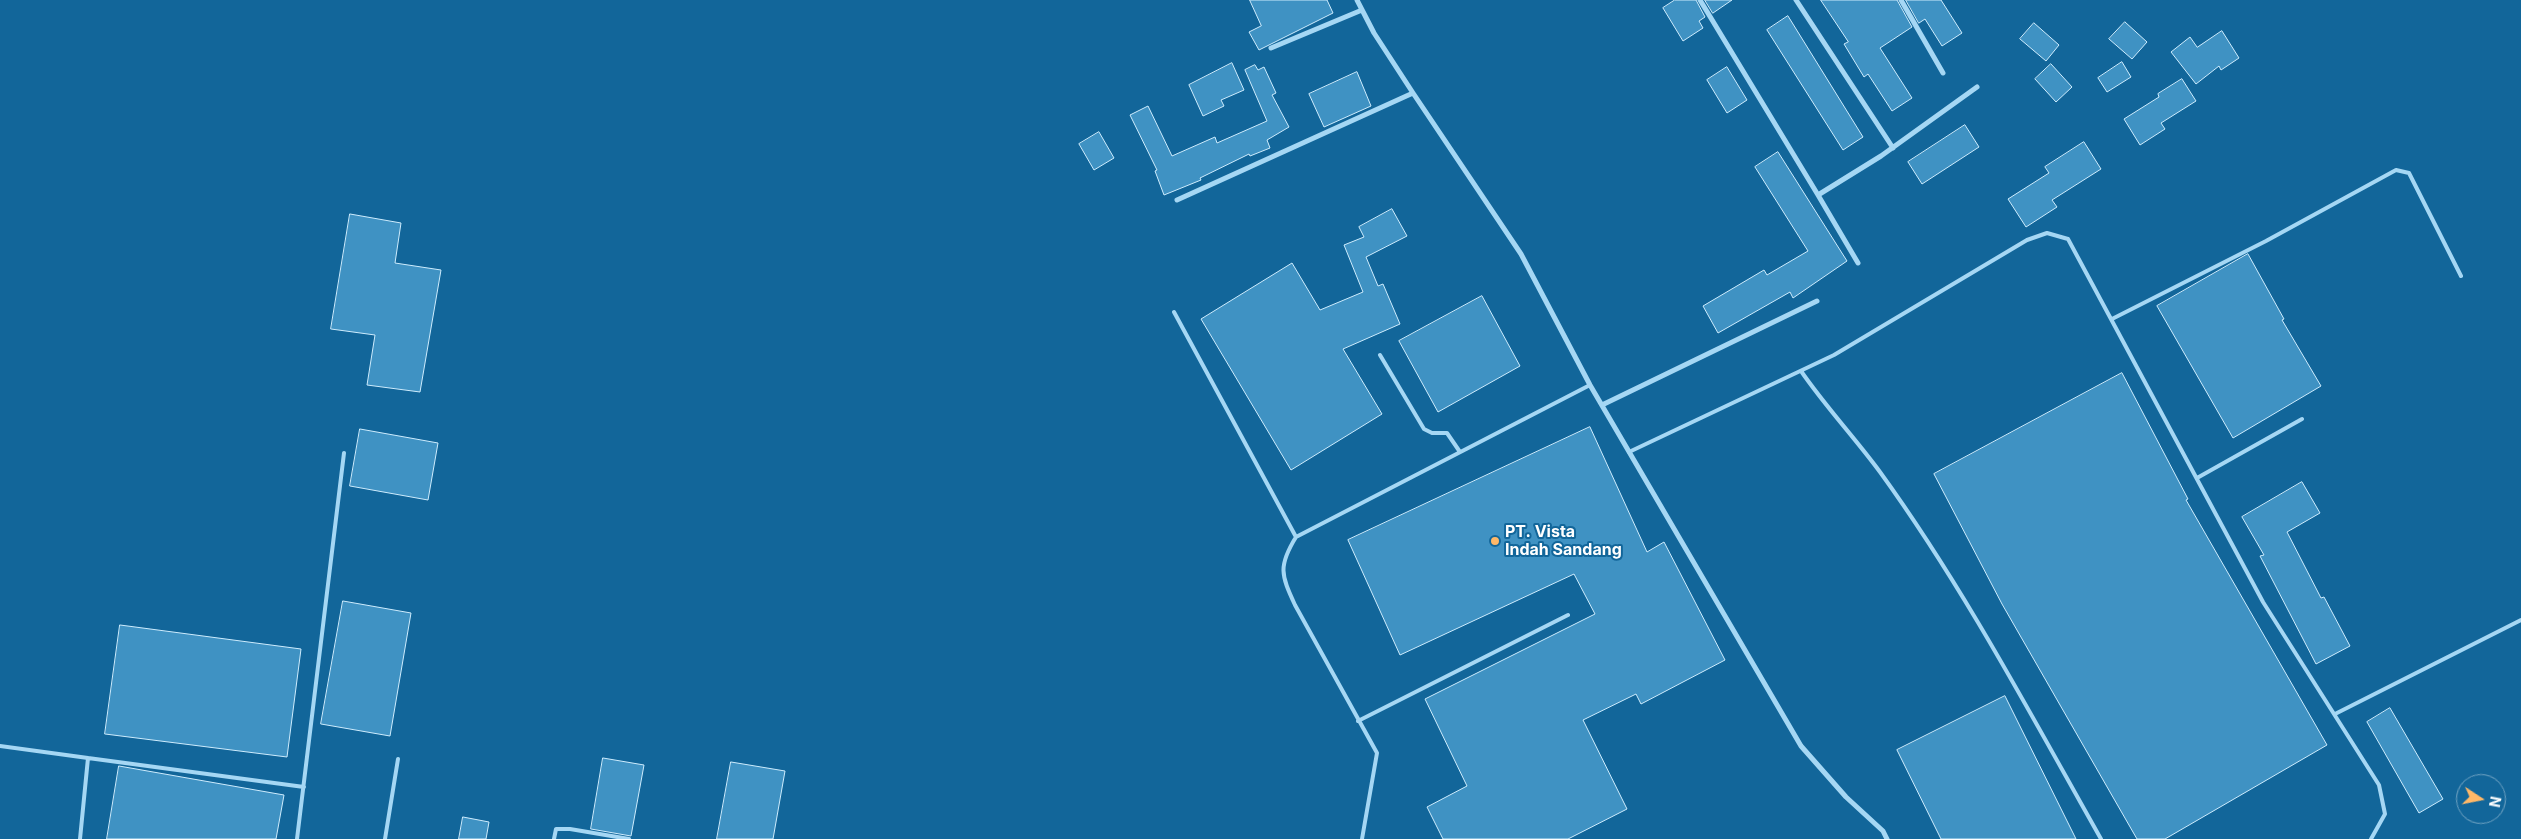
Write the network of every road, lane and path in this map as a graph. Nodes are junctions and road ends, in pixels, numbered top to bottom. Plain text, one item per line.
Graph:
1 (1357, 0) edge
2 (1700, 0) edge
3 (1796, 0) edge
4 (1901, 0) edge
5 (1362, 10) junction
6 (1271, 48) dead end
7 (1943, 74) dead end
8 (1977, 87) dead end
9 (1413, 93) junction
10 (1893, 148) junction
11 (1818, 195) junction
12 (1177, 200) dead end
13 (1858, 263) dead end
14 (2460, 276) dead end
15 (1817, 301) dead end
16 (1174, 312) dead end
17 (2112, 319) junction
18 (1380, 355) dead end
19 (1801, 371) junction
20 (1590, 385) junction
21 (1602, 405) junction
22 (2302, 419) dead end
23 (1460, 452) junction
24 (1629, 452) junction
25 (344, 453) dead end
26 (2197, 478) junction
27 (1296, 537) junction
28 (1568, 615) dead end
29 (2521, 620) edge
30 (2335, 714) junction
31 (1358, 720) junction
32 (0, 746) edge
33 (88, 758) junction
34 (398, 759) dead end
35 (304, 787) junction
36 (80, 839) edge
37 (297, 839) edge
38 (385, 839) edge
39 (554, 839) edge
40 (629, 839) edge
41 (1362, 839) edge
42 (1887, 839) edge
43 (2101, 839) edge
44 (2371, 839) edge

1 - 5 street
2 - 11 street
3 - 10 street
4 - 7 street
5 - 6 street
5 - 9 street
8 - 10 street
9 - 12 street
9 - 20 street
10 - 11 street
11 - 13 street
14 - 17 lane
15 - 21 street
16 - 27 lane
17 - 19 lane
17 - 26 lane
18 - 23 lane
19 - 24 lane
19 - 43 lane
20 - 21 street
20 - 23 lane
21 - 24 street
22 - 26 lane
23 - 27 lane
24 - 42 street
25 - 35 lane
26 - 30 lane
27 - 31 lane
28 - 31 lane
29 - 30 lane
30 - 44 lane
31 - 41 lane
32 - 33 lane
33 - 35 lane
33 - 36 lane
34 - 38 lane
35 - 37 lane
39 - 40 lane

